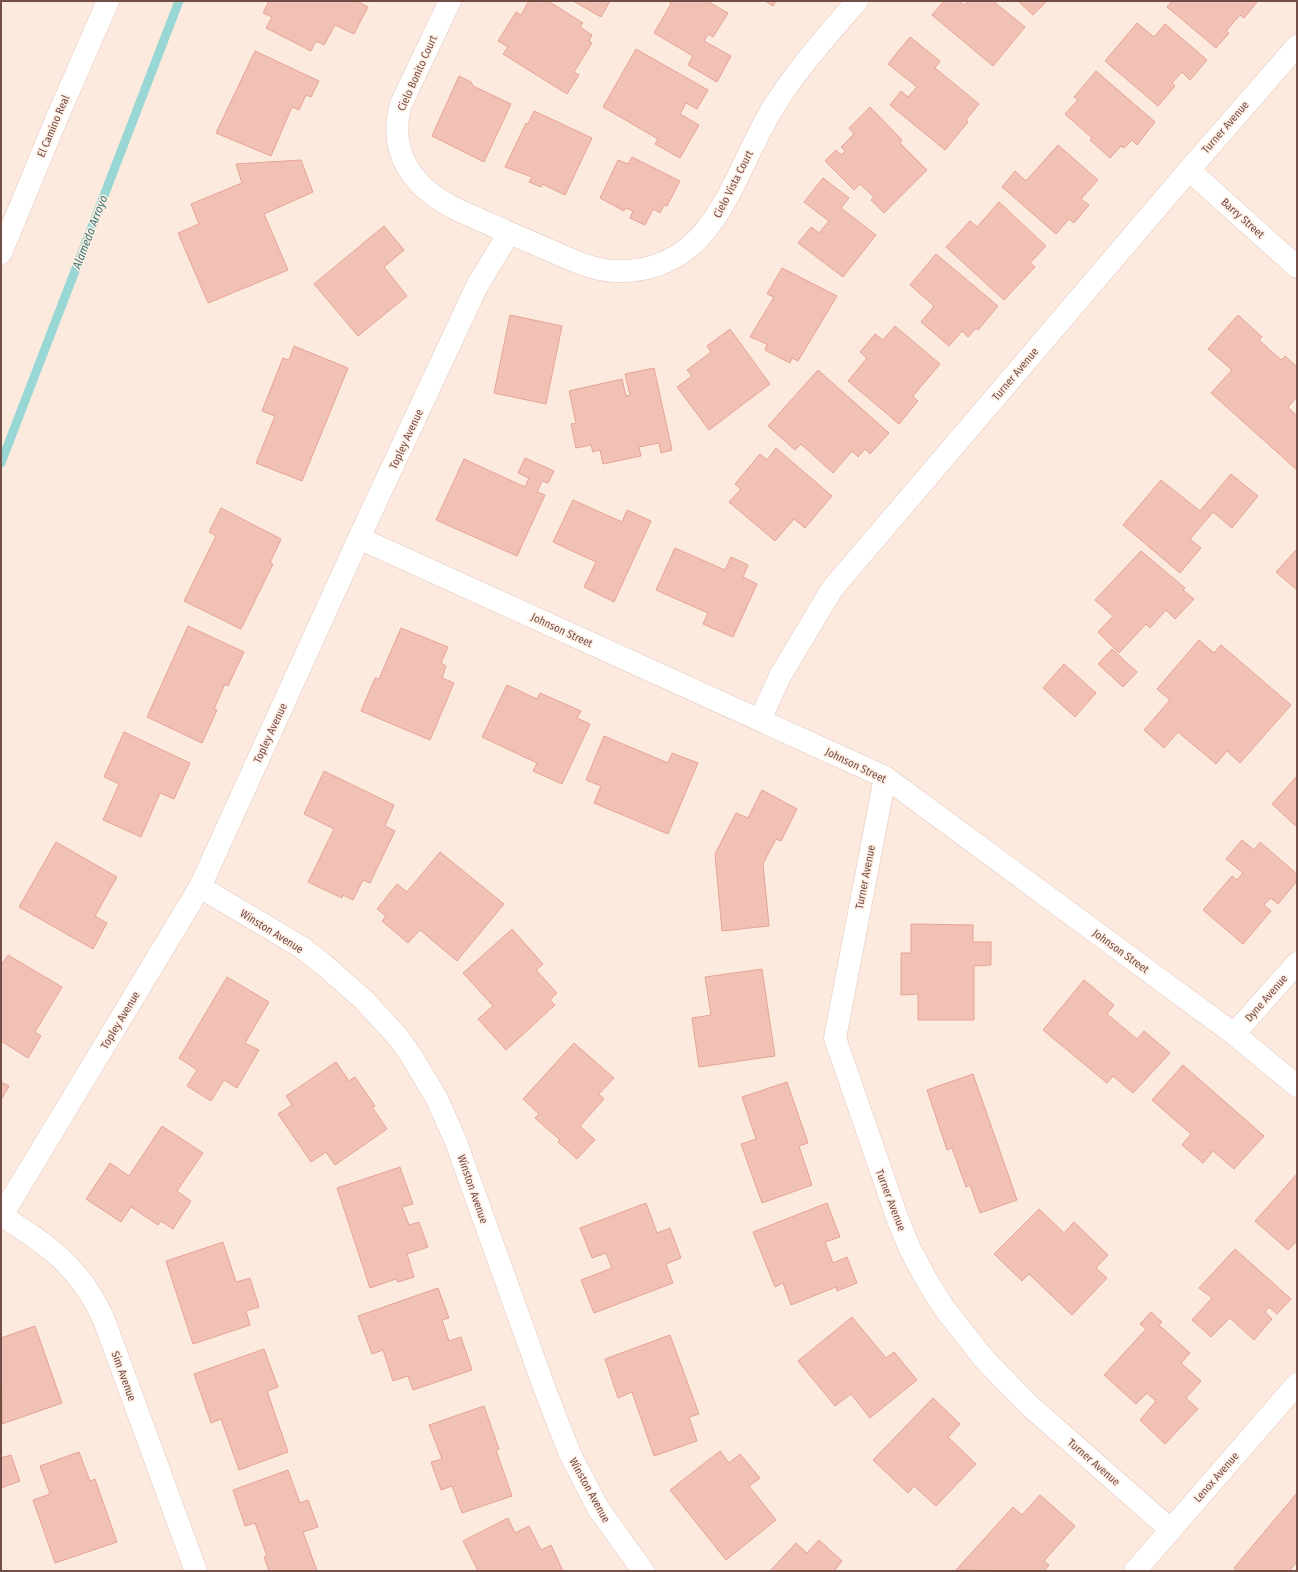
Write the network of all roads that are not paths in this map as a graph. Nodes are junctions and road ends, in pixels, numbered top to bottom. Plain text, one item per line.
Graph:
1 (108, 1) edge
2 (450, 1) edge
3 (858, 1) edge
4 (1297, 46) edge
5 (1189, 170) junction
6 (509, 233) junction
7 (1, 253) edge
8 (1297, 267) edge
9 (359, 538) junction
10 (760, 720) junction
11 (885, 777) junction
12 (200, 887) junction
13 (1297, 963) edge
14 (1234, 1034) junction
15 (1297, 1086) edge
16 (1, 1217) edge
17 (1297, 1384) edge
18 (1171, 1530) junction
19 (196, 1571) edge
20 (643, 1571) edge
21 (1134, 1571) edge

1 - 7 street, El Camino Real
2 - 6 street, Cielo Bonito Court
3 - 6 street, Cielo Vista Court
4 - 5 street, Turner Avenue
5 - 8 street, Barry Street
5 - 10 street, Turner Avenue
6 - 9 street, Topley Avenue
9 - 10 street, Johnson Street
9 - 12 street, Topley Avenue
10 - 11 street, Johnson Street
11 - 14 street, Johnson Street
11 - 18 street, Turner Avenue
12 - 16 street, Topley Avenue
12 - 20 street, Winston Avenue
13 - 14 street, Dyne Avenue
14 - 15 street, Johnson Street
16 - 19 street, Sim Avenue
17 - 18 street, Lenox Avenue
18 - 21 street, Lenox Avenue

